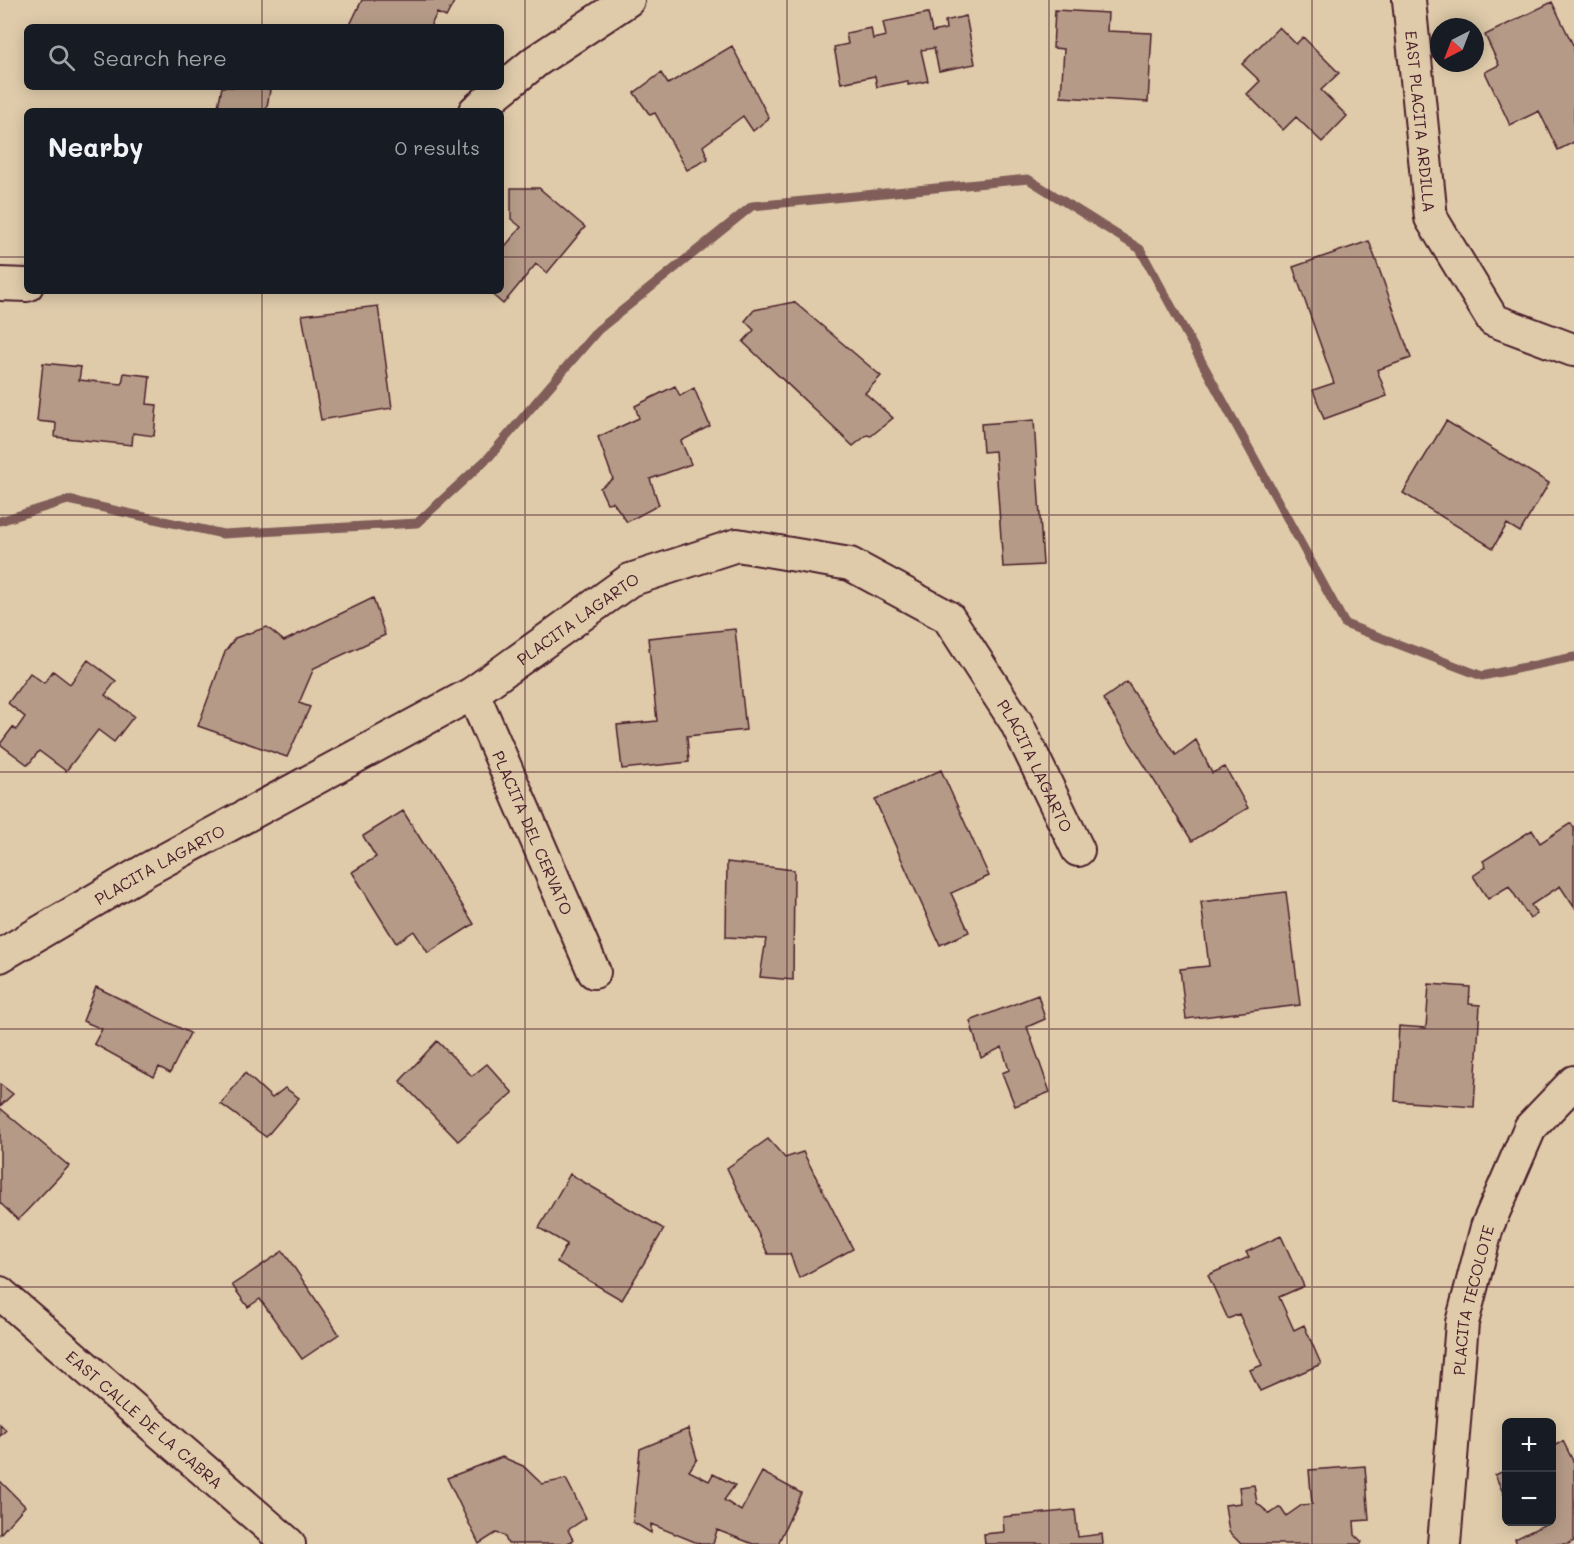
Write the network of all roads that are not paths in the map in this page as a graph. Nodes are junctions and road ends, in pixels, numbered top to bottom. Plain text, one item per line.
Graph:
1 (628, 0) edge
2 (1409, 0) edge
3 (504, 88) edge
4 (501, 90) edge
5 (480, 108) edge
6 (0, 284) edge
7 (24, 285) edge
8 (1573, 350) edge
9 (473, 693) junction
10 (1078, 850) dead end
11 (0, 956) edge
12 (594, 972) dead end
13 (1574, 1082) edge
14 (0, 1293) edge
15 (289, 1544) edge
16 (1444, 1544) edge

1 - 3 street
2 - 8 street, EAST PLACITA ARDILLA
4 - 5 street
6 - 7 street
9 - 10 street, PLACITA LAGARTO
9 - 11 street, PLACITA LAGARTO
9 - 12 street, PLACITA DEL CERVATO
13 - 16 street, PLACITA TECOLOTE
14 - 15 street, EAST CALLE DE LA CABRA

